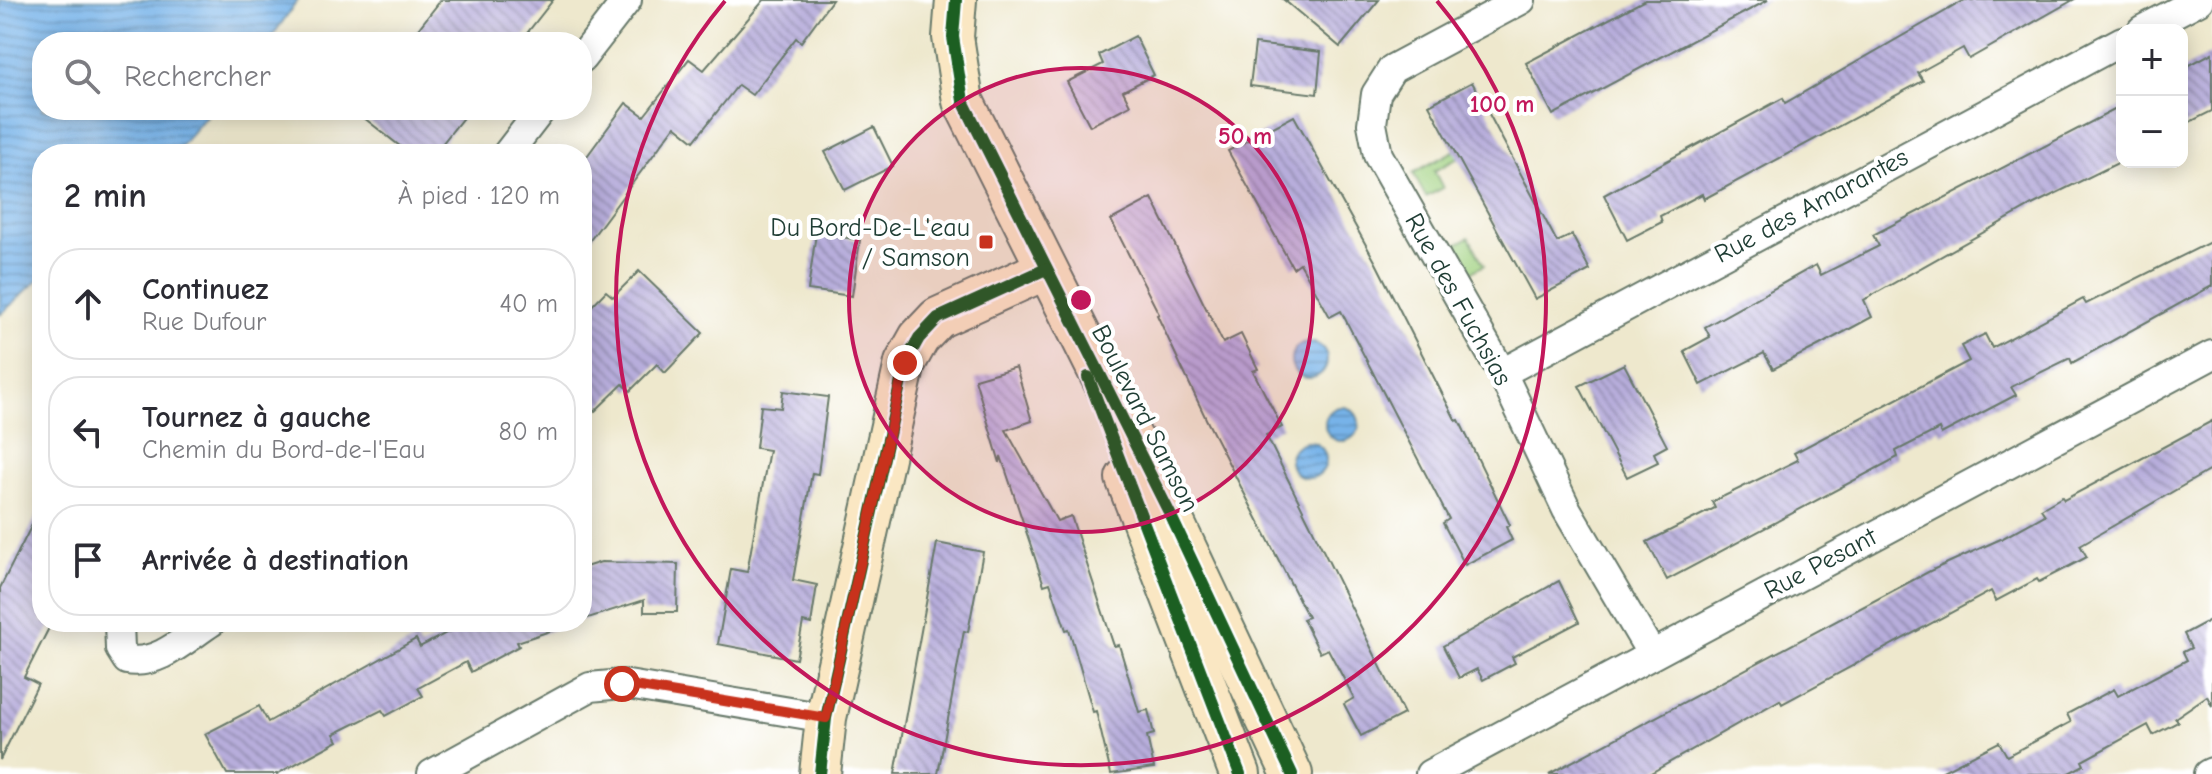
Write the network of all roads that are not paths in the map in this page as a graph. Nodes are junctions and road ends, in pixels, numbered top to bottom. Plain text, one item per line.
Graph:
1 (627, 0) edge
2 (956, 0) edge
3 (1521, 0) edge
4 (2199, 0) edge
5 (2153, 24) edge
6 (2116, 44) edge
7 (592, 45) edge
8 (533, 120) edge
9 (515, 144) edge
10 (1046, 269) junction
11 (2212, 355) edge
12 (1502, 373) junction
13 (119, 632) edge
14 (196, 632) edge
15 (1651, 653) junction
16 (826, 718) junction
17 (432, 774) edge
18 (820, 774) edge
19 (1240, 774) edge
20 (1292, 774) edge
21 (1430, 774) edge

1 - 7 street
2 - 10 street
3 - 12 street, Rue des Fuchsias
4 - 5 street
6 - 12 street, Rue des Amarantes
8 - 9 street
10 - 16 street
10 - 19 street, Boulevard Samson
10 - 20 street, Boulevard Samson
11 - 15 street, Rue Pesant
12 - 15 street, Rue des Fuchsias
13 - 14 street
15 - 21 street, Rue Pesant
16 - 17 street
16 - 18 street

